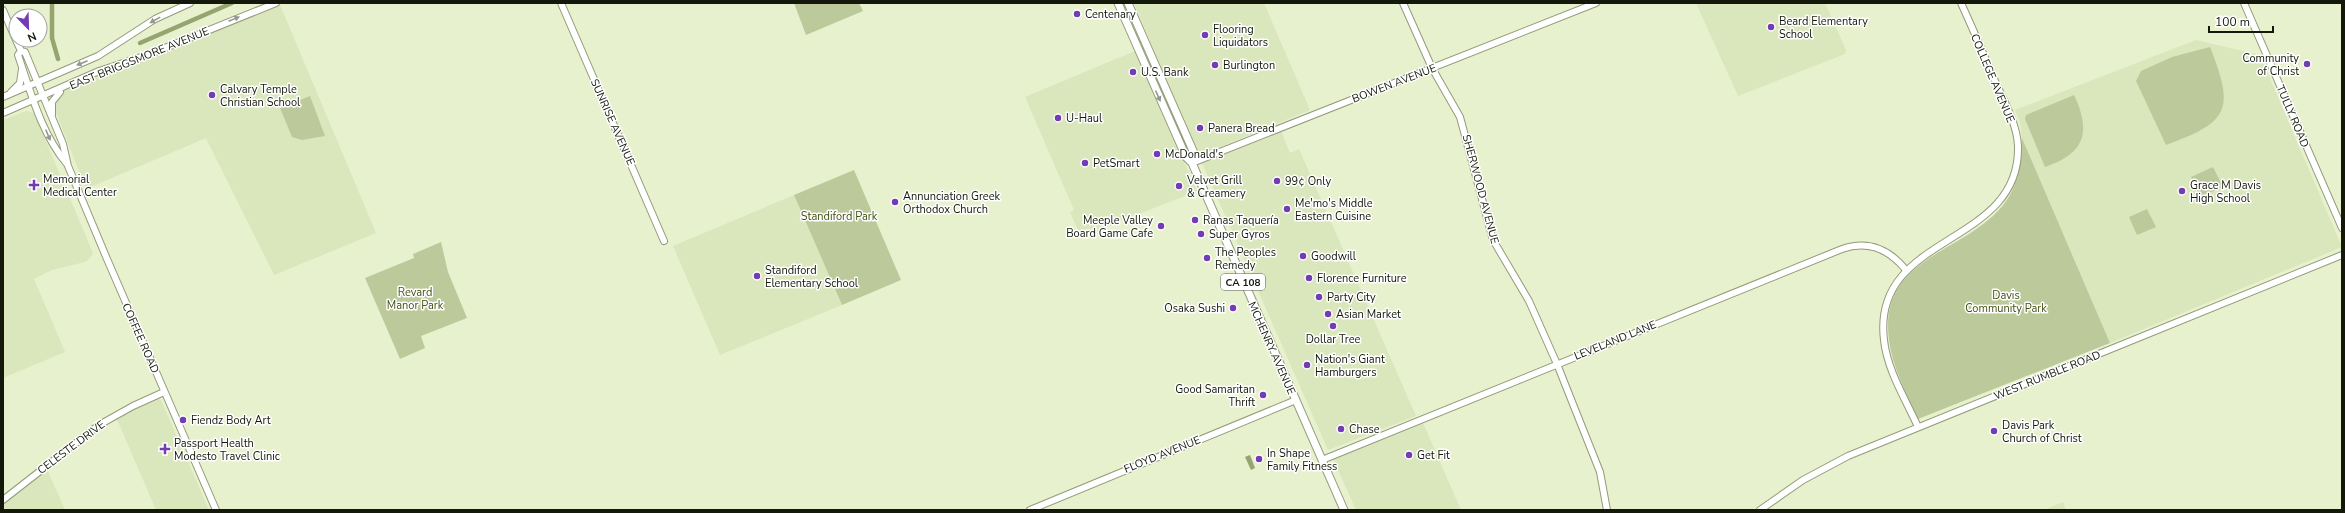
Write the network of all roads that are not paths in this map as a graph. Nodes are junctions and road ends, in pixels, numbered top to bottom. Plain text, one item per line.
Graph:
1 (190, 3) edge
2 (276, 3) edge
3 (560, 3) edge
4 (1118, 3) edge
5 (1128, 3) edge
6 (1404, 3) edge
7 (1596, 3) edge
8 (1961, 3) edge
9 (2244, 3) edge
10 (3, 10) edge
11 (8, 22) edge
12 (20, 48) edge
13 (21, 51) junction
14 (22, 67) junction
15 (1432, 68) junction
16 (37, 83) junction
17 (28, 86) junction
18 (67, 87) junction
19 (9, 94) junction
20 (3, 96) edge
21 (43, 97) junction
22 (33, 101) junction
23 (3, 113) edge
24 (53, 120) junction
25 (1192, 163) junction
26 (68, 166) junction
27 (2342, 228) edge
28 (664, 241) dead end
29 (2342, 255) edge
30 (1906, 270) junction
31 (1556, 364) junction
32 (164, 392) junction
33 (1296, 400) junction
34 (1918, 427) junction
35 (1322, 460) junction
36 (3, 500) edge
37 (216, 510) edge
38 (1030, 510) edge
39 (1344, 510) edge
40 (1608, 510) edge
41 (1760, 510) edge

1 -> 16 street, EAST BRIGGSMORE AVENUE
18 -> 2 street, EAST BRIGGSMORE AVENUE
3 - 28 street, SUNRISE AVENUE
4 -> 25 main road, MCHENRY AVENUE / CA 108
5 - 25 main road, MCHENRY AVENUE / CA 108
6 - 15 street, SHERWOOD AVENUE
7 - 15 street, BOWEN AVENUE
8 - 30 street, COLLEGE AVENUE
9 - 27 street, TULLY ROAD
10 - 11 street, COFFEE ROAD
12 - 13 street, COFFEE ROAD
13 - 14 street, COFFEE ROAD
13 - 16 street, COFFEE ROAD
14 - 17 street, COFFEE ROAD
14 - 19 street
15 - 25 street, BOWEN AVENUE
15 - 31 street, SHERWOOD AVENUE
16 - 17 street, EAST BRIGGSMORE AVENUE
16 - 21 street, COFFEE ROAD
17 - 19 street, EAST BRIGGSMORE AVENUE
17 - 22 street, COFFEE ROAD
18 - 21 street, EAST BRIGGSMORE AVENUE
18 - 24 street
19 - 20 street, EAST BRIGGSMORE AVENUE
21 - 22 street, EAST BRIGGSMORE AVENUE
21 - 24 street, COFFEE ROAD
22 - 23 street, EAST BRIGGSMORE AVENUE
22 -> 26 street, COFFEE ROAD
24 - 26 street, COFFEE ROAD
25 - 33 main road, MCHENRY AVENUE / CA 108
26 - 32 street, COFFEE ROAD
29 - 34 street, WEST RUMBLE ROAD
30 - 31 street, LEVELAND LANE
30 - 34 street, COLLEGE AVENUE
31 - 35 street, LEVELAND LANE
31 - 40 street, SHERWOOD AVENUE
32 - 36 street, CELESTE DRIVE
32 - 37 street, COFFEE ROAD
33 - 35 main road, MCHENRY AVENUE / CA 108
33 - 38 street, FLOYD AVENUE
34 - 41 street, WEST RUMBLE ROAD
35 - 39 main road, MCHENRY AVENUE / CA 108

